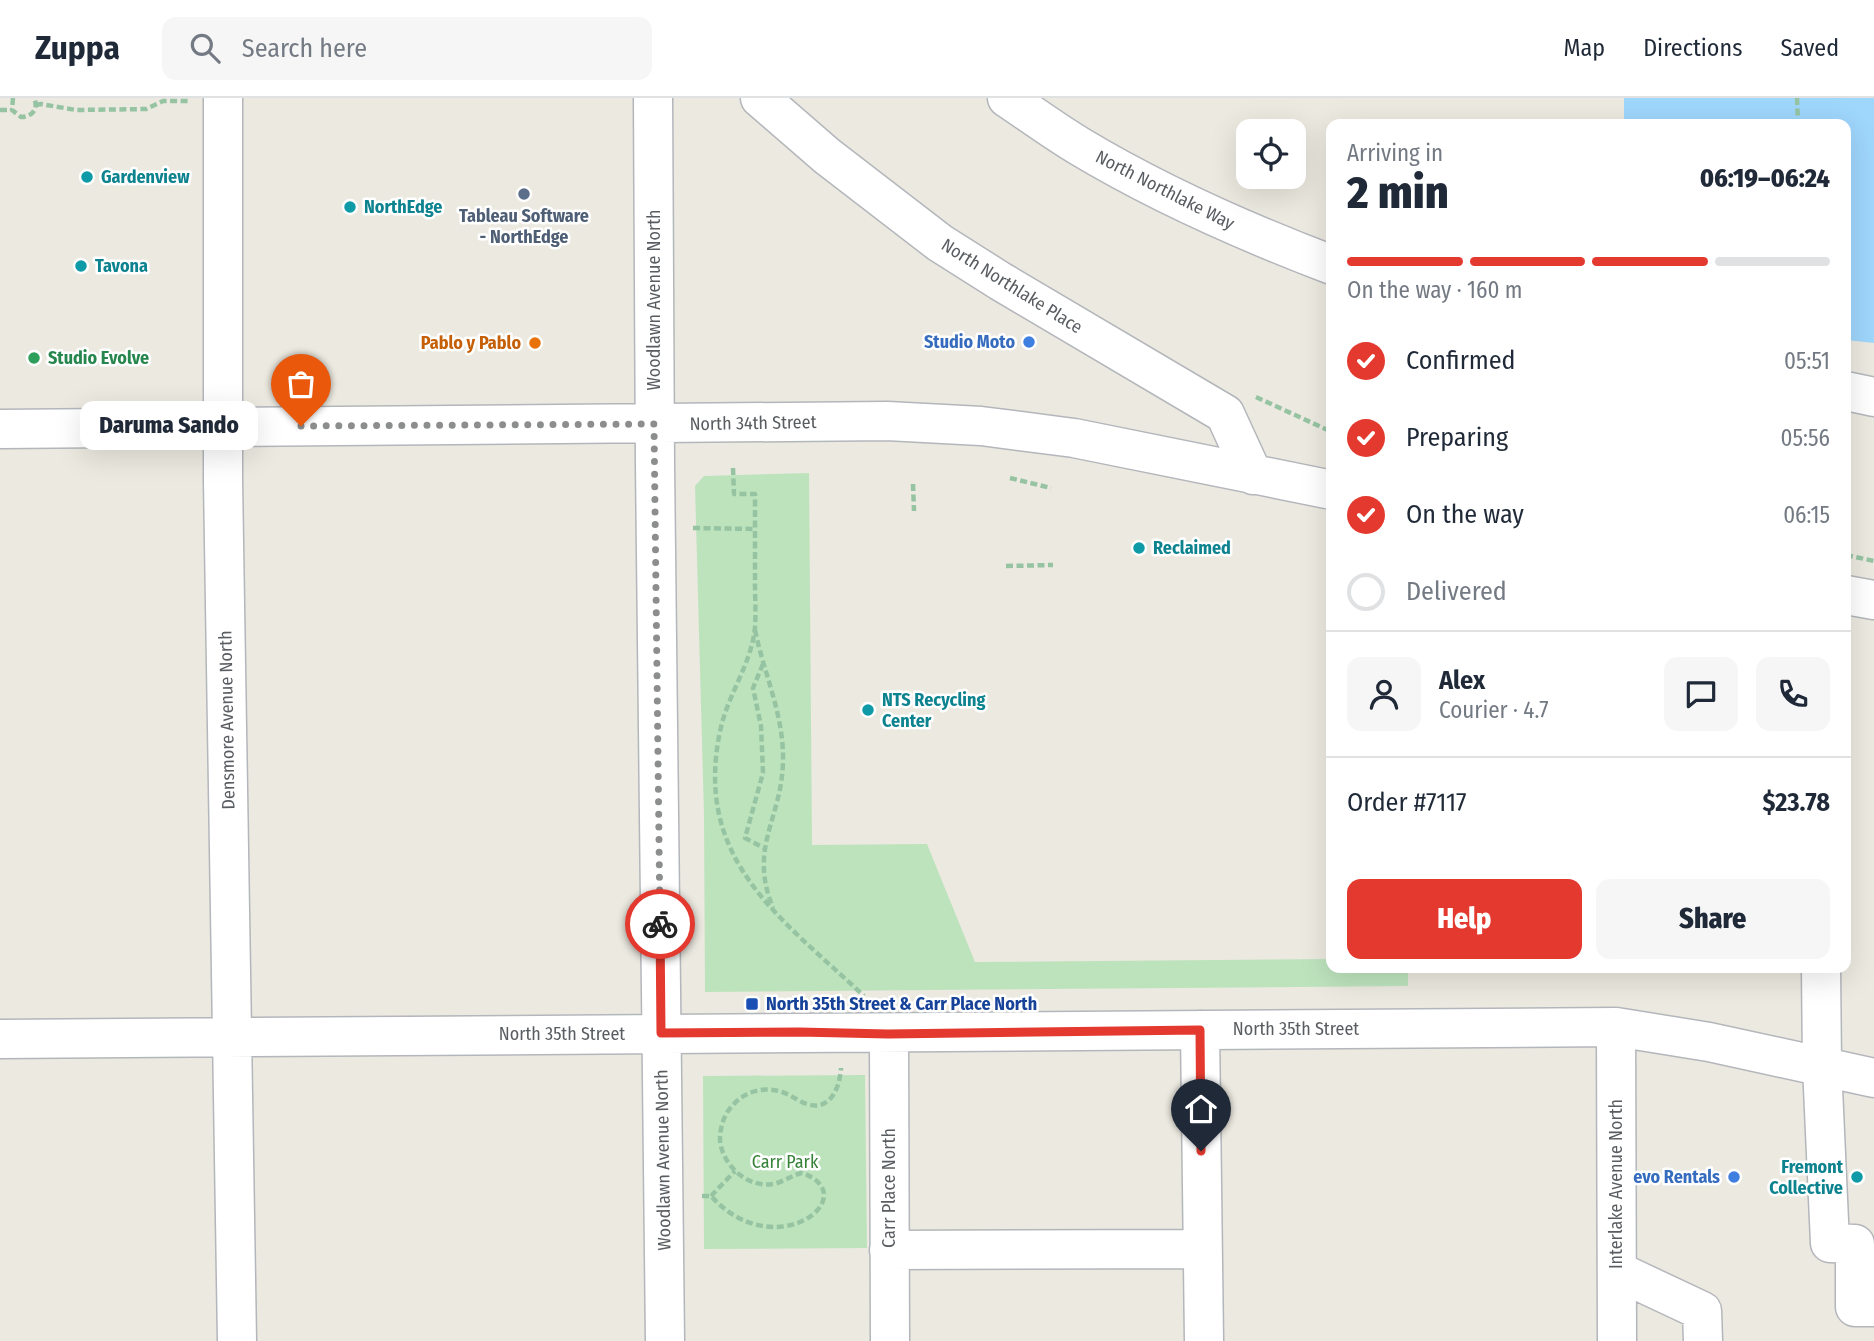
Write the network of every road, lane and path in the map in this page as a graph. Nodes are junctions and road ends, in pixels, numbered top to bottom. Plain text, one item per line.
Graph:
1 (13, 98) edge
2 (34, 98) edge
3 (653, 98) edge
4 (760, 98) edge
5 (1007, 98) edge
6 (1797, 98) edge
7 (205, 99) edge
8 (36, 105) junction
9 (0, 110) edge
10 (12, 110) junction
11 (1798, 119) edge
12 (1326, 263) edge
13 (1851, 392) edge
14 (1874, 397) edge
15 (654, 424) junction
16 (223, 426) junction
17 (0, 429) edge
18 (733, 468) dead end
19 (1253, 475) junction
20 (1010, 478) dead end
21 (914, 484) dead end
22 (1051, 488) dead end
23 (1326, 490) edge
24 (914, 511) dead end
25 (693, 528) dead end
26 (755, 529) junction
27 (1851, 556) edge
28 (1874, 561) edge
29 (1006, 565) dead end
30 (1053, 565) dead end
31 (1851, 595) edge
32 (1874, 600) edge
33 (755, 628) junction
34 (763, 664) junction
35 (764, 848) junction
36 (774, 912) junction
37 (1821, 973) edge
38 (864, 996) dead end
39 (1616, 1027) junction
40 (1200, 1030) junction
41 (661, 1033) junction
42 (888, 1034) junction
43 (231, 1036) junction
44 (0, 1039) edge
45 (841, 1063) dead end
46 (1822, 1066) junction
47 (1874, 1078) edge
48 (735, 1171) junction
49 (702, 1196) dead end
50 (711, 1196) junction
51 (1201, 1249) junction
52 (889, 1250) junction
53 (1617, 1271) junction
54 (1874, 1307) edge
55 (237, 1341) edge
56 (665, 1341) edge
57 (890, 1341) edge
58 (1204, 1341) edge
59 (1617, 1341) edge
60 (1703, 1341) edge

1 - 10 path
2 - 8 path
3 - 15 street, Woodlawn Avenue North
4 - 19 street, North Northlake Place
5 - 12 street, North Northlake Way
6 - 11 path
7 - 8 path
7 - 16 street, Densmore Avenue North
8 - 10 path
9 - 10 path
13 - 14 street
15 - 16 street, North 34th Street
15 - 19 street, North 34th Street
15 - 41 street, Woodlawn Avenue North
16 - 17 street, North 34th Street
16 - 43 street, Densmore Avenue North
18 - 26 path
19 - 23 street, North 34th Street
20 - 22 path
21 - 24 path
25 - 26 path
26 - 33 path
27 - 28 path
29 - 30 path
31 - 32 street
33 - 34 path
33 - 36 path
34 - 35 path
34 - 35 path
35 - 36 path
36 - 38 path
37 - 46 street
39 - 40 street, North 35th Street
39 - 46 street, North 35th Street
39 - 53 street, Interlake Avenue North
40 - 42 street, North 35th Street
40 - 51 street
41 - 42 street, North 35th Street
41 - 43 street, North 35th Street
41 - 56 street, Woodlawn Avenue North
42 - 52 street, Carr Place North
43 - 44 street, North 35th Street
43 - 55 street, Densmore Avenue North
45 - 48 path
46 - 47 street, North 35th Street
46 - 54 street
48 - 50 path
48 - 50 path
49 - 50 path
51 - 52 street
51 - 58 street
52 - 57 street, Carr Place North
53 - 59 street, Interlake Avenue North
53 - 60 street

